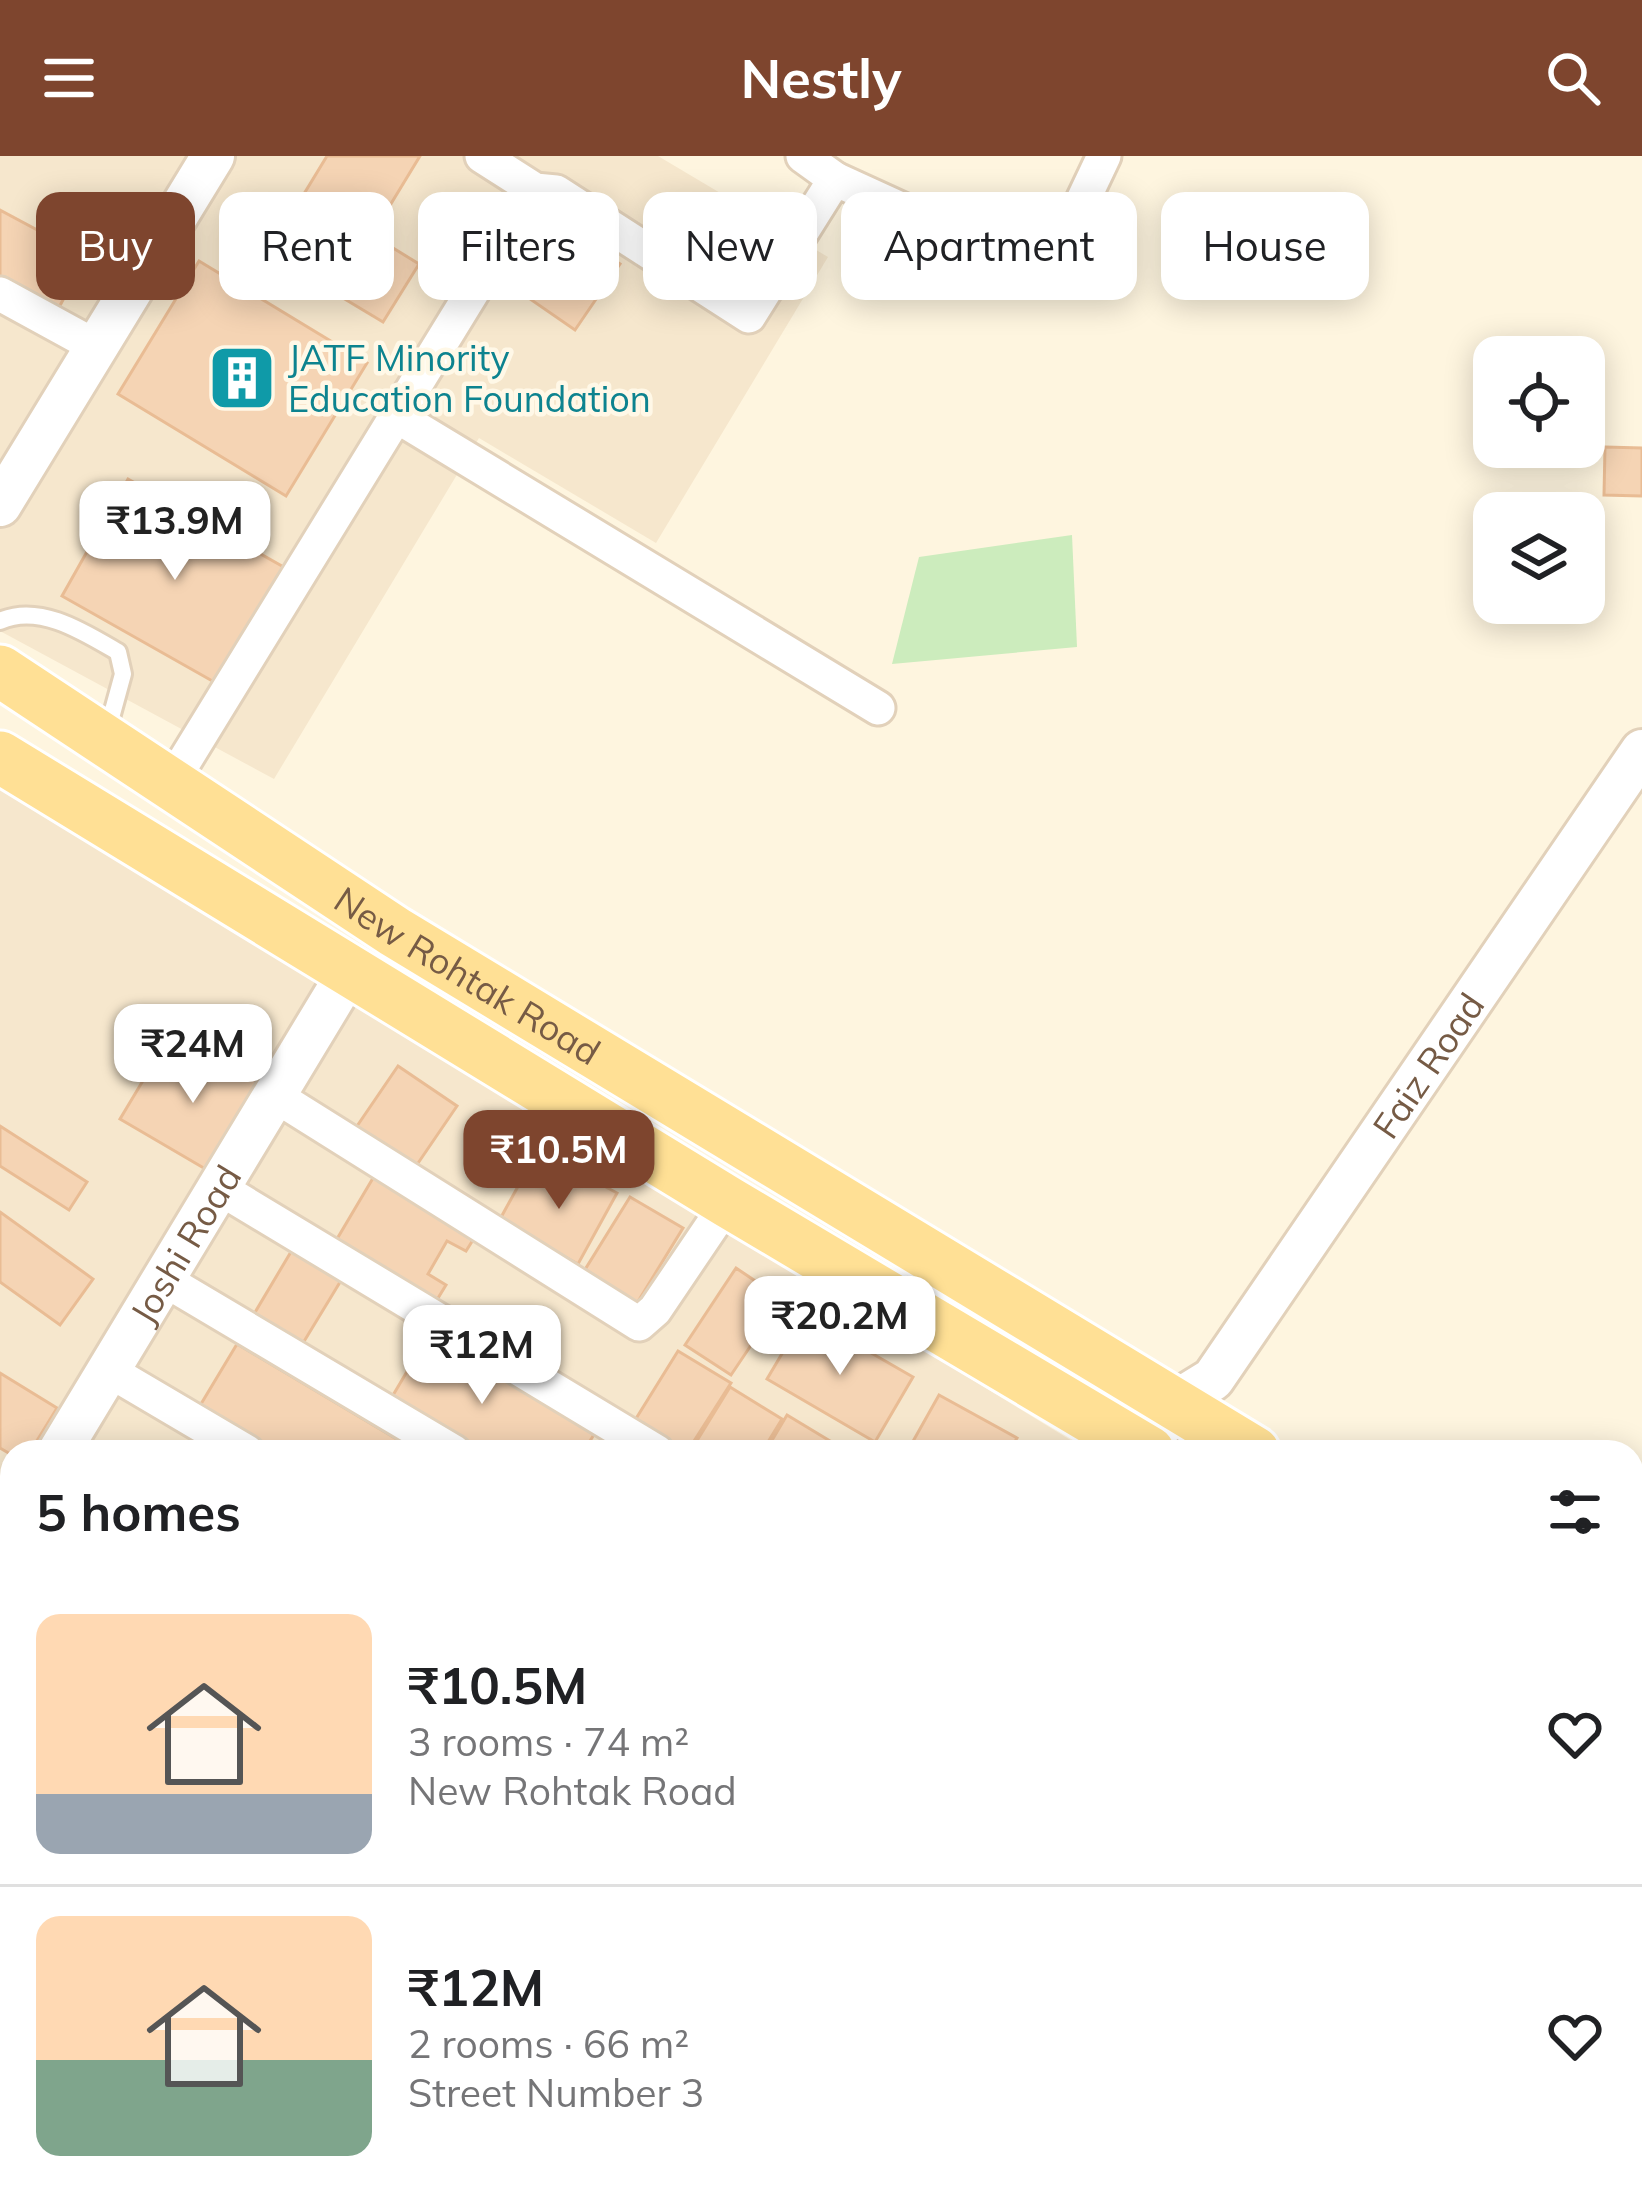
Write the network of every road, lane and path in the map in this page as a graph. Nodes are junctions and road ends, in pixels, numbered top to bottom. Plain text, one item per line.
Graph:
1 (213, 156) edge
2 (482, 156) edge
3 (803, 156) edge
4 (1104, 156) edge
5 (835, 179) junction
6 (535, 190) junction
7 (0, 294) edge
8 (97, 347) junction
9 (398, 417) junction
10 (0, 505) edge
11 (0, 621) edge
12 (0, 671) edge
13 (878, 708) dead end
14 (105, 738) junction
15 (1642, 751) edge
16 (0, 757) edge
17 (171, 782) junction
18 (349, 972) junction
19 (274, 1095) junction
20 (221, 1189) junction
21 (728, 1202) junction
22 (164, 1279) junction
23 (108, 1370) junction
24 (1211, 1423) edge
25 (65, 1440) edge
26 (227, 1440) edge
27 (434, 1440) edge
28 (638, 1440) edge
29 (1128, 1440) edge
30 (1172, 1440) edge

1 - 8 street
2 - 6 street
3 - 5 street
4 - 5 street
5 - 6 street
6 - 9 street
7 - 8 street
8 - 10 street
9 - 13 street
9 - 17 street
11 - 14 lane
12 - 14 main road, New Rohtak Road
14 - 17 main road, New Rohtak Road
15 - 24 street, Faiz Road
16 - 18 main road, New Rohtak Road
17 - 24 main road, New Rohtak Road
18 - 19 street, Joshi Road
18 - 21 main road, New Rohtak Road
19 - 20 street, Joshi Road
19 - 21 street
20 - 22 street, Joshi Road
20 - 28 street
21 - 29 main road, New Rohtak Road
22 - 23 street, Joshi Road
22 - 27 street
23 - 25 street, Joshi Road
23 - 26 street
24 - 30 street, Faiz Road

